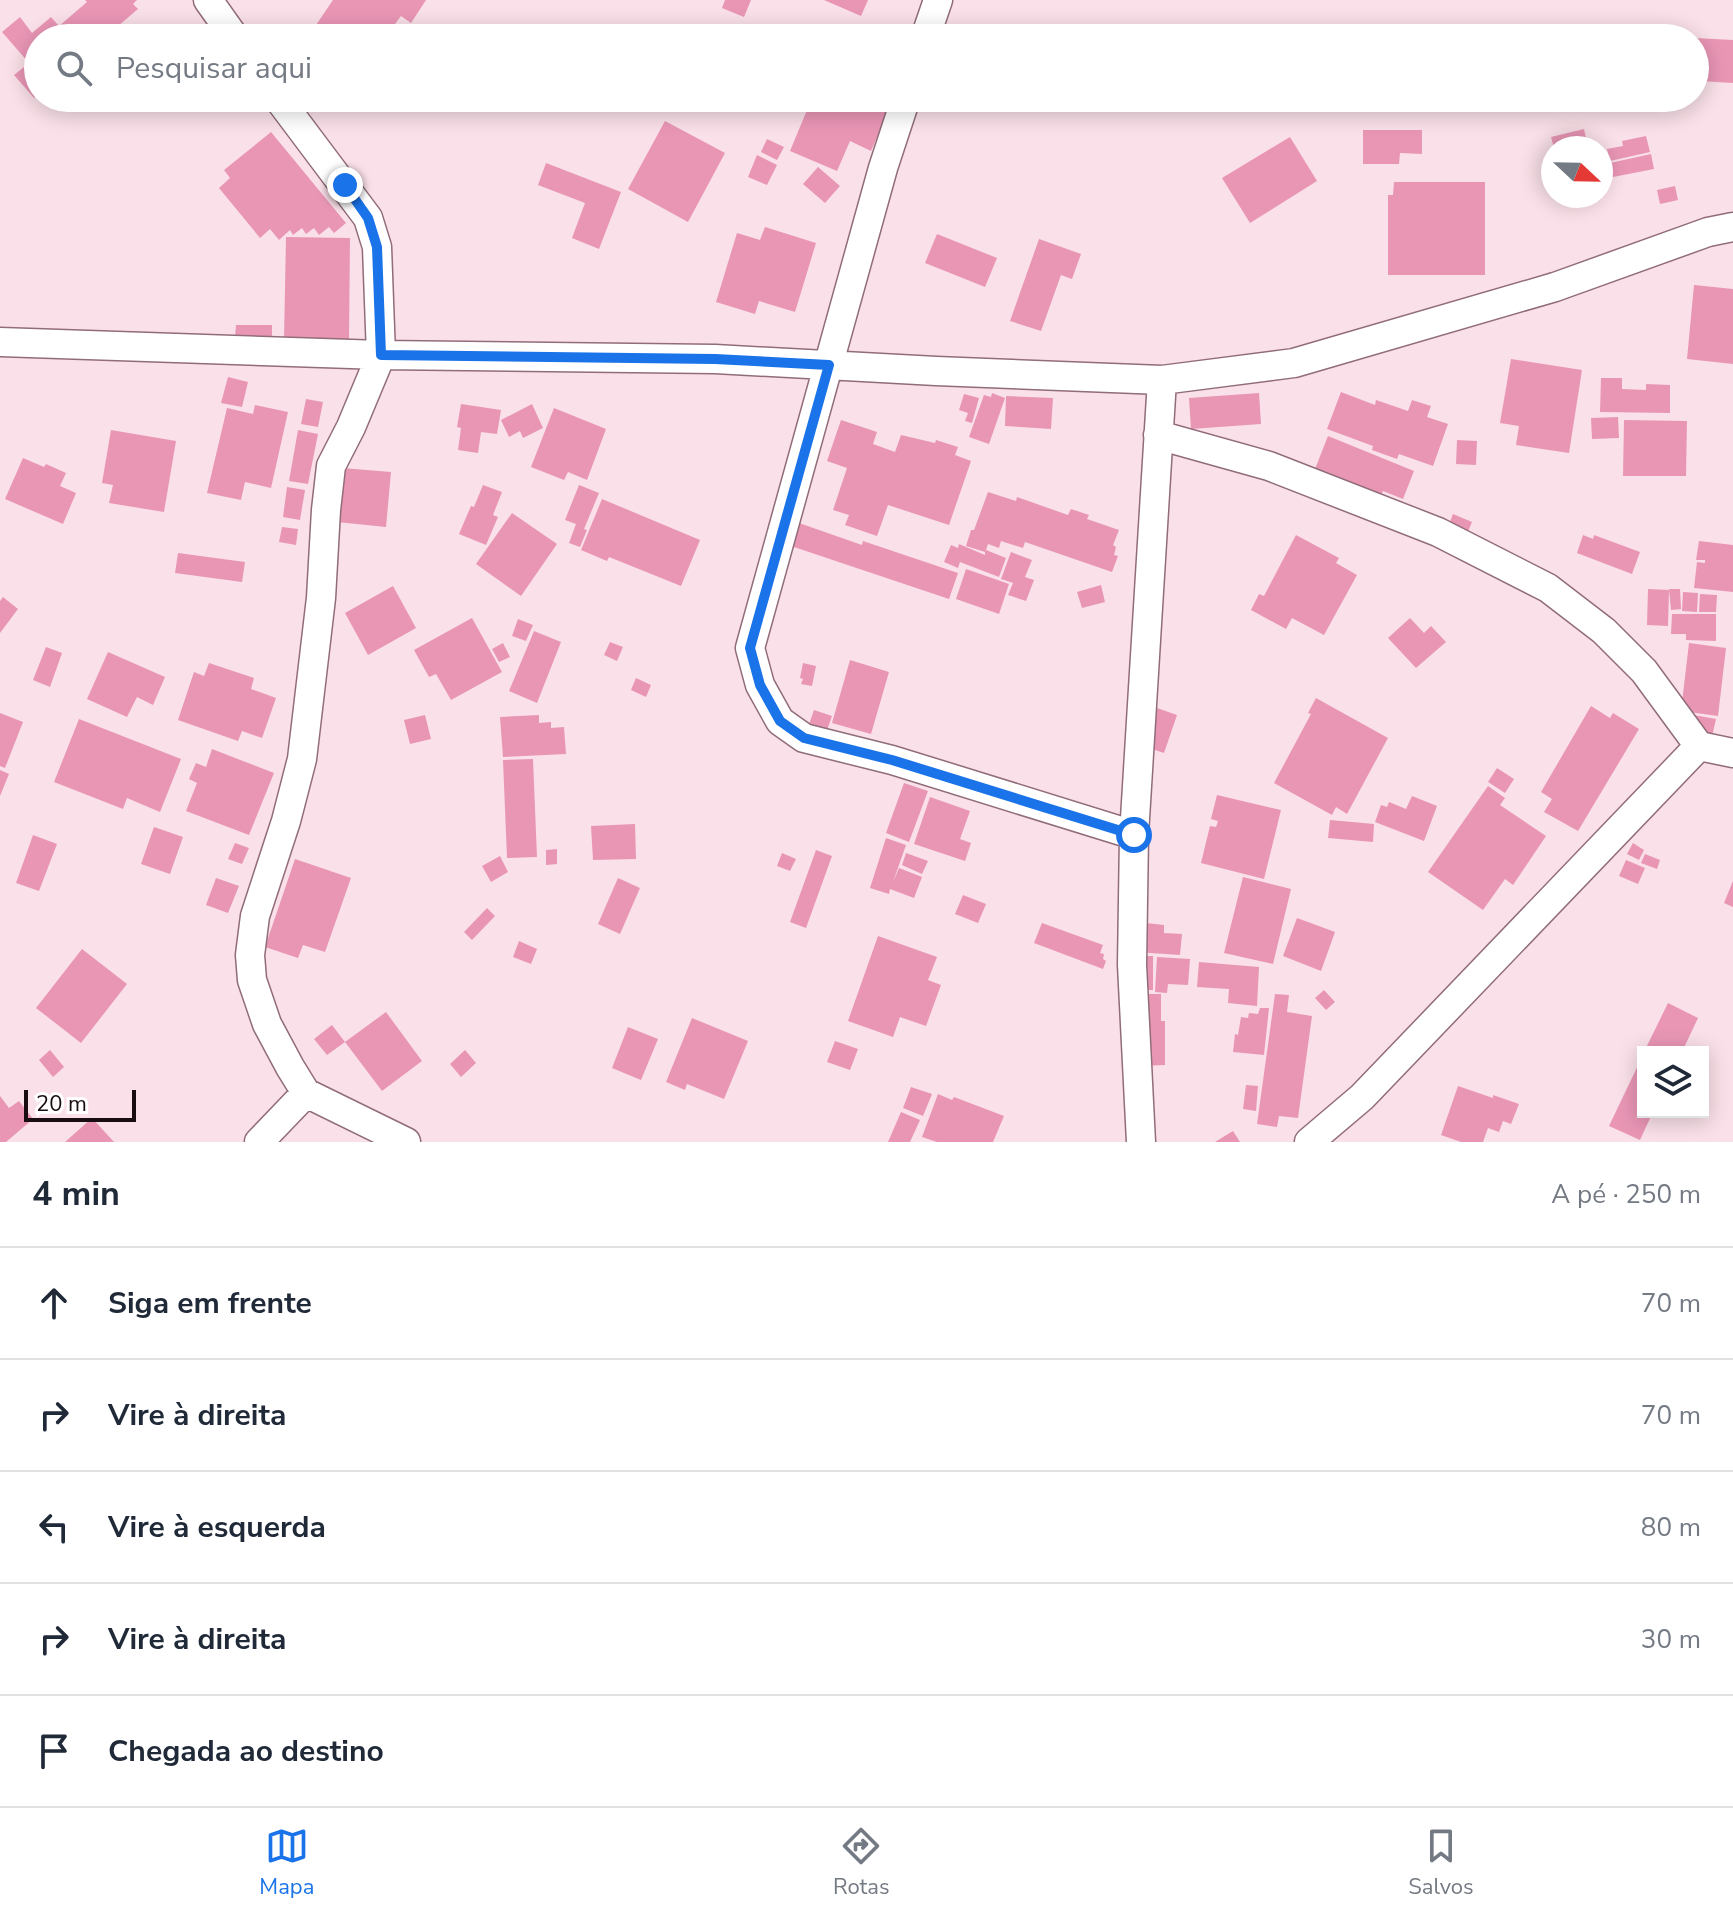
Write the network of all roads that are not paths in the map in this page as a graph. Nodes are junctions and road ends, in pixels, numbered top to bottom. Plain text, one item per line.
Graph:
1 (208, 0) edge
2 (938, 0) edge
3 (225, 24) edge
4 (930, 24) edge
5 (288, 112) edge
6 (901, 112) edge
7 (1733, 227) edge
8 (0, 342) edge
9 (381, 355) junction
10 (829, 365) junction
11 (1162, 380) junction
12 (1158, 435) junction
13 (1699, 746) junction
14 (1733, 753) edge
15 (1134, 835) junction
16 (306, 1093) junction
17 (259, 1142) edge
18 (406, 1142) edge
19 (1141, 1142) edge
20 (1309, 1142) edge

1 - 3 street
2 - 4 street
5 - 9 street
6 - 10 street
7 - 11 street
8 - 9 street
9 - 10 street
9 - 16 street
10 - 11 street
10 - 15 street
11 - 12 street
12 - 13 street
12 - 15 street
13 - 14 street
13 - 20 street
15 - 19 street
16 - 17 street
16 - 18 street

